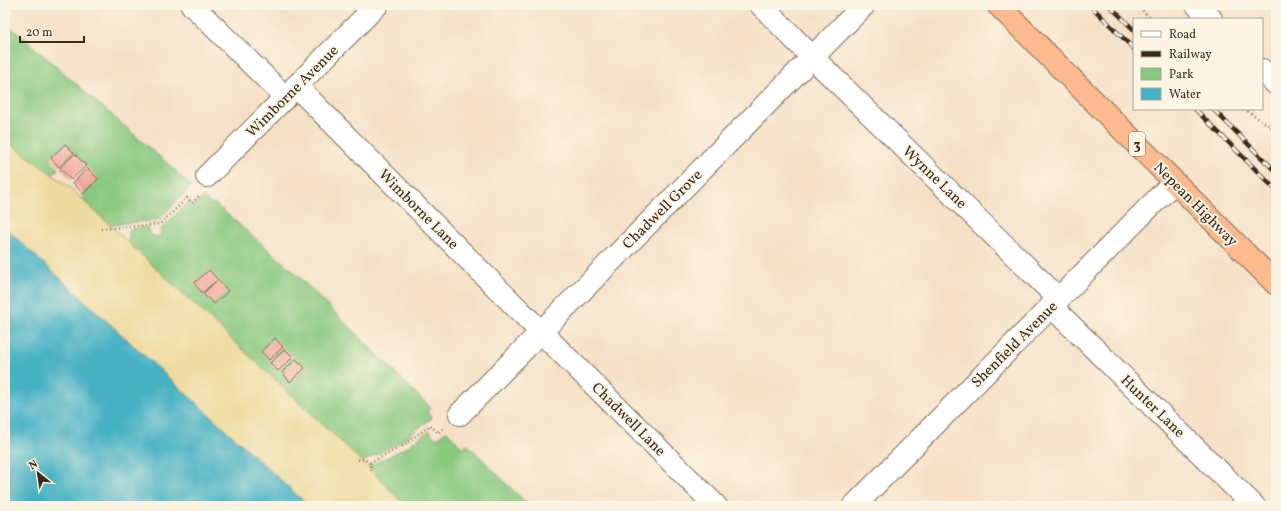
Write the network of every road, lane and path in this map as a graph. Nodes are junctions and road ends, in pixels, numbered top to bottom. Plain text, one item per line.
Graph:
1 (192, 5) edge
2 (377, 5) edge
3 (761, 5) edge
4 (864, 5) edge
5 (998, 5) edge
6 (1137, 5) edge
7 (1197, 5) edge
8 (1150, 18) edge
9 (1210, 18) edge
10 (812, 57) junction
11 (1263, 71) edge
12 (1276, 84) edge
13 (291, 92) junction
14 (1246, 110) edge
15 (1276, 130) edge
16 (1174, 182) junction
17 (206, 184) joint
18 (101, 229) dead end
19 (1276, 284) edge
20 (1055, 302) junction
21 (541, 332) junction
22 (453, 420) joint
23 (358, 460) dead end
24 (370, 463) junction
25 (371, 474) dead end
26 (716, 506) edge
27 (854, 506) edge
28 (1254, 506) edge

1 - 13 street, Wimborne Lane
2 - 13 street, Wimborne Avenue
3 - 10 street, Wynne Lane
4 - 10 street, Chadwell Grove
5 - 16 highway, Nepean Highway / 3
6 - 8 path
7 - 9 street
10 - 20 street, Wynne Lane
10 - 21 street, Chadwell Grove
11 - 12 street
13 - 17 street, Wimborne Avenue
13 - 21 street, Wimborne Lane
14 - 15 path
16 - 19 highway, Nepean Highway / 3
16 - 20 street, Shenfield Avenue
17 - 18 path
20 - 27 street, Shenfield Avenue
20 - 28 street, Hunter Lane
21 - 22 street, Chadwell Grove
21 - 26 street, Chadwell Lane
22 - 24 path
23 - 24 path
24 - 25 path

